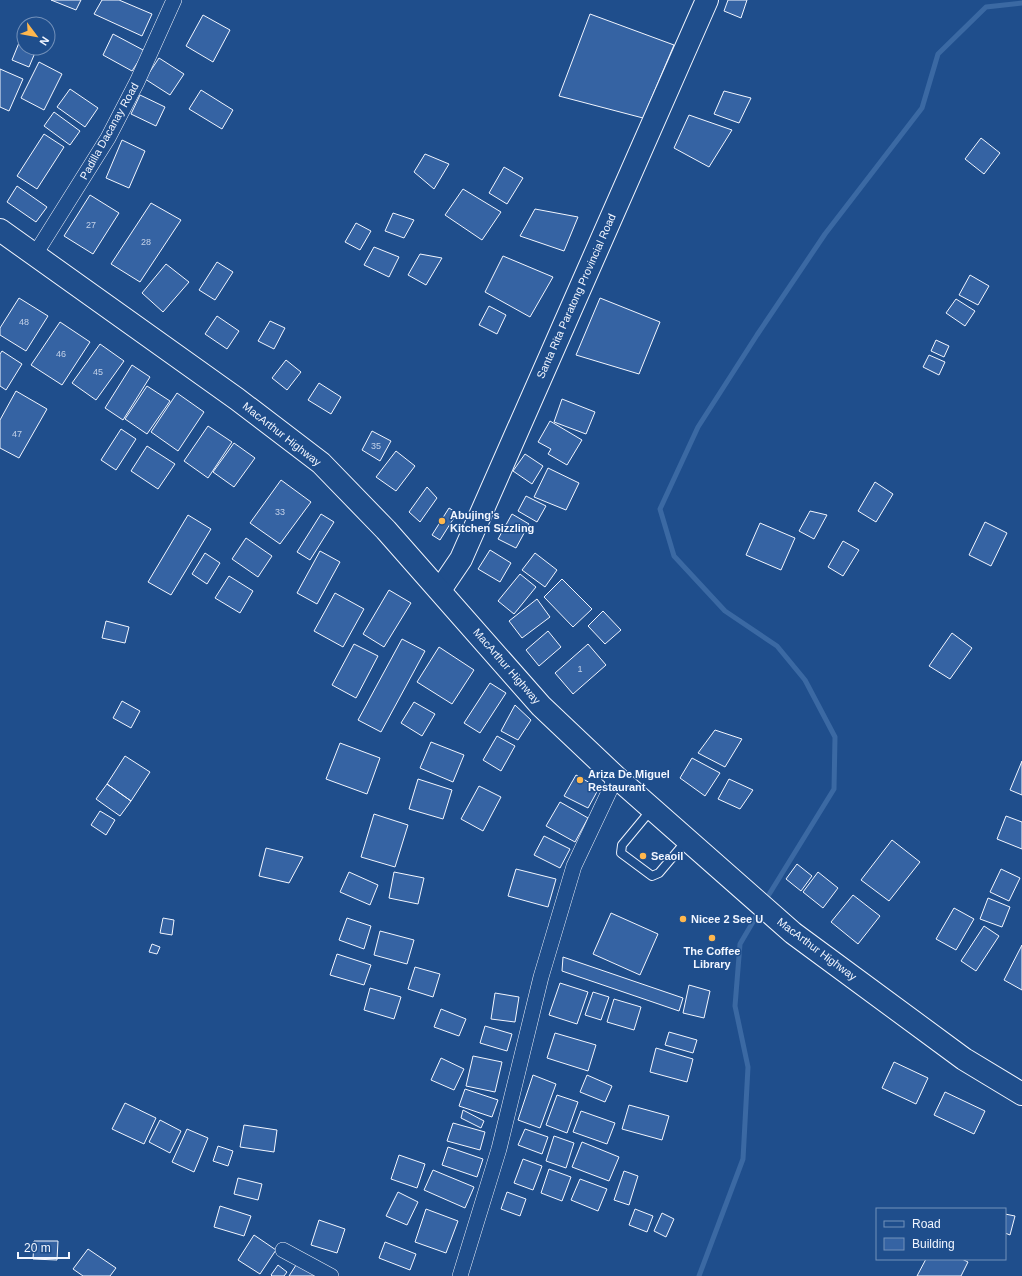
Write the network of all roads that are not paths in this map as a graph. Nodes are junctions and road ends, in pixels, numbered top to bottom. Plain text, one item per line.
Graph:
1 (174, 0) edge
2 (707, 0) edge
3 (0, 230) edge
4 (34, 256) junction
5 (440, 590) junction
6 (616, 777) junction
7 (652, 808) junction
8 (687, 840) junction
9 (1022, 1094) edge
10 (283, 1250) dead end
11 (332, 1276) edge
12 (460, 1276) edge

1 - 4 street, Padilla Dacanay Road
2 - 5 main road, Santa Rita Paratong Provincial Road
3 - 4 main road, MacArthur Highway
4 - 5 main road, MacArthur Highway
5 - 6 main road, MacArthur Highway
6 - 7 main road, MacArthur Highway
6 - 12 street
7 - 8 main road, MacArthur Highway
7 - 8 lane
8 - 9 main road, MacArthur Highway
10 - 11 street

